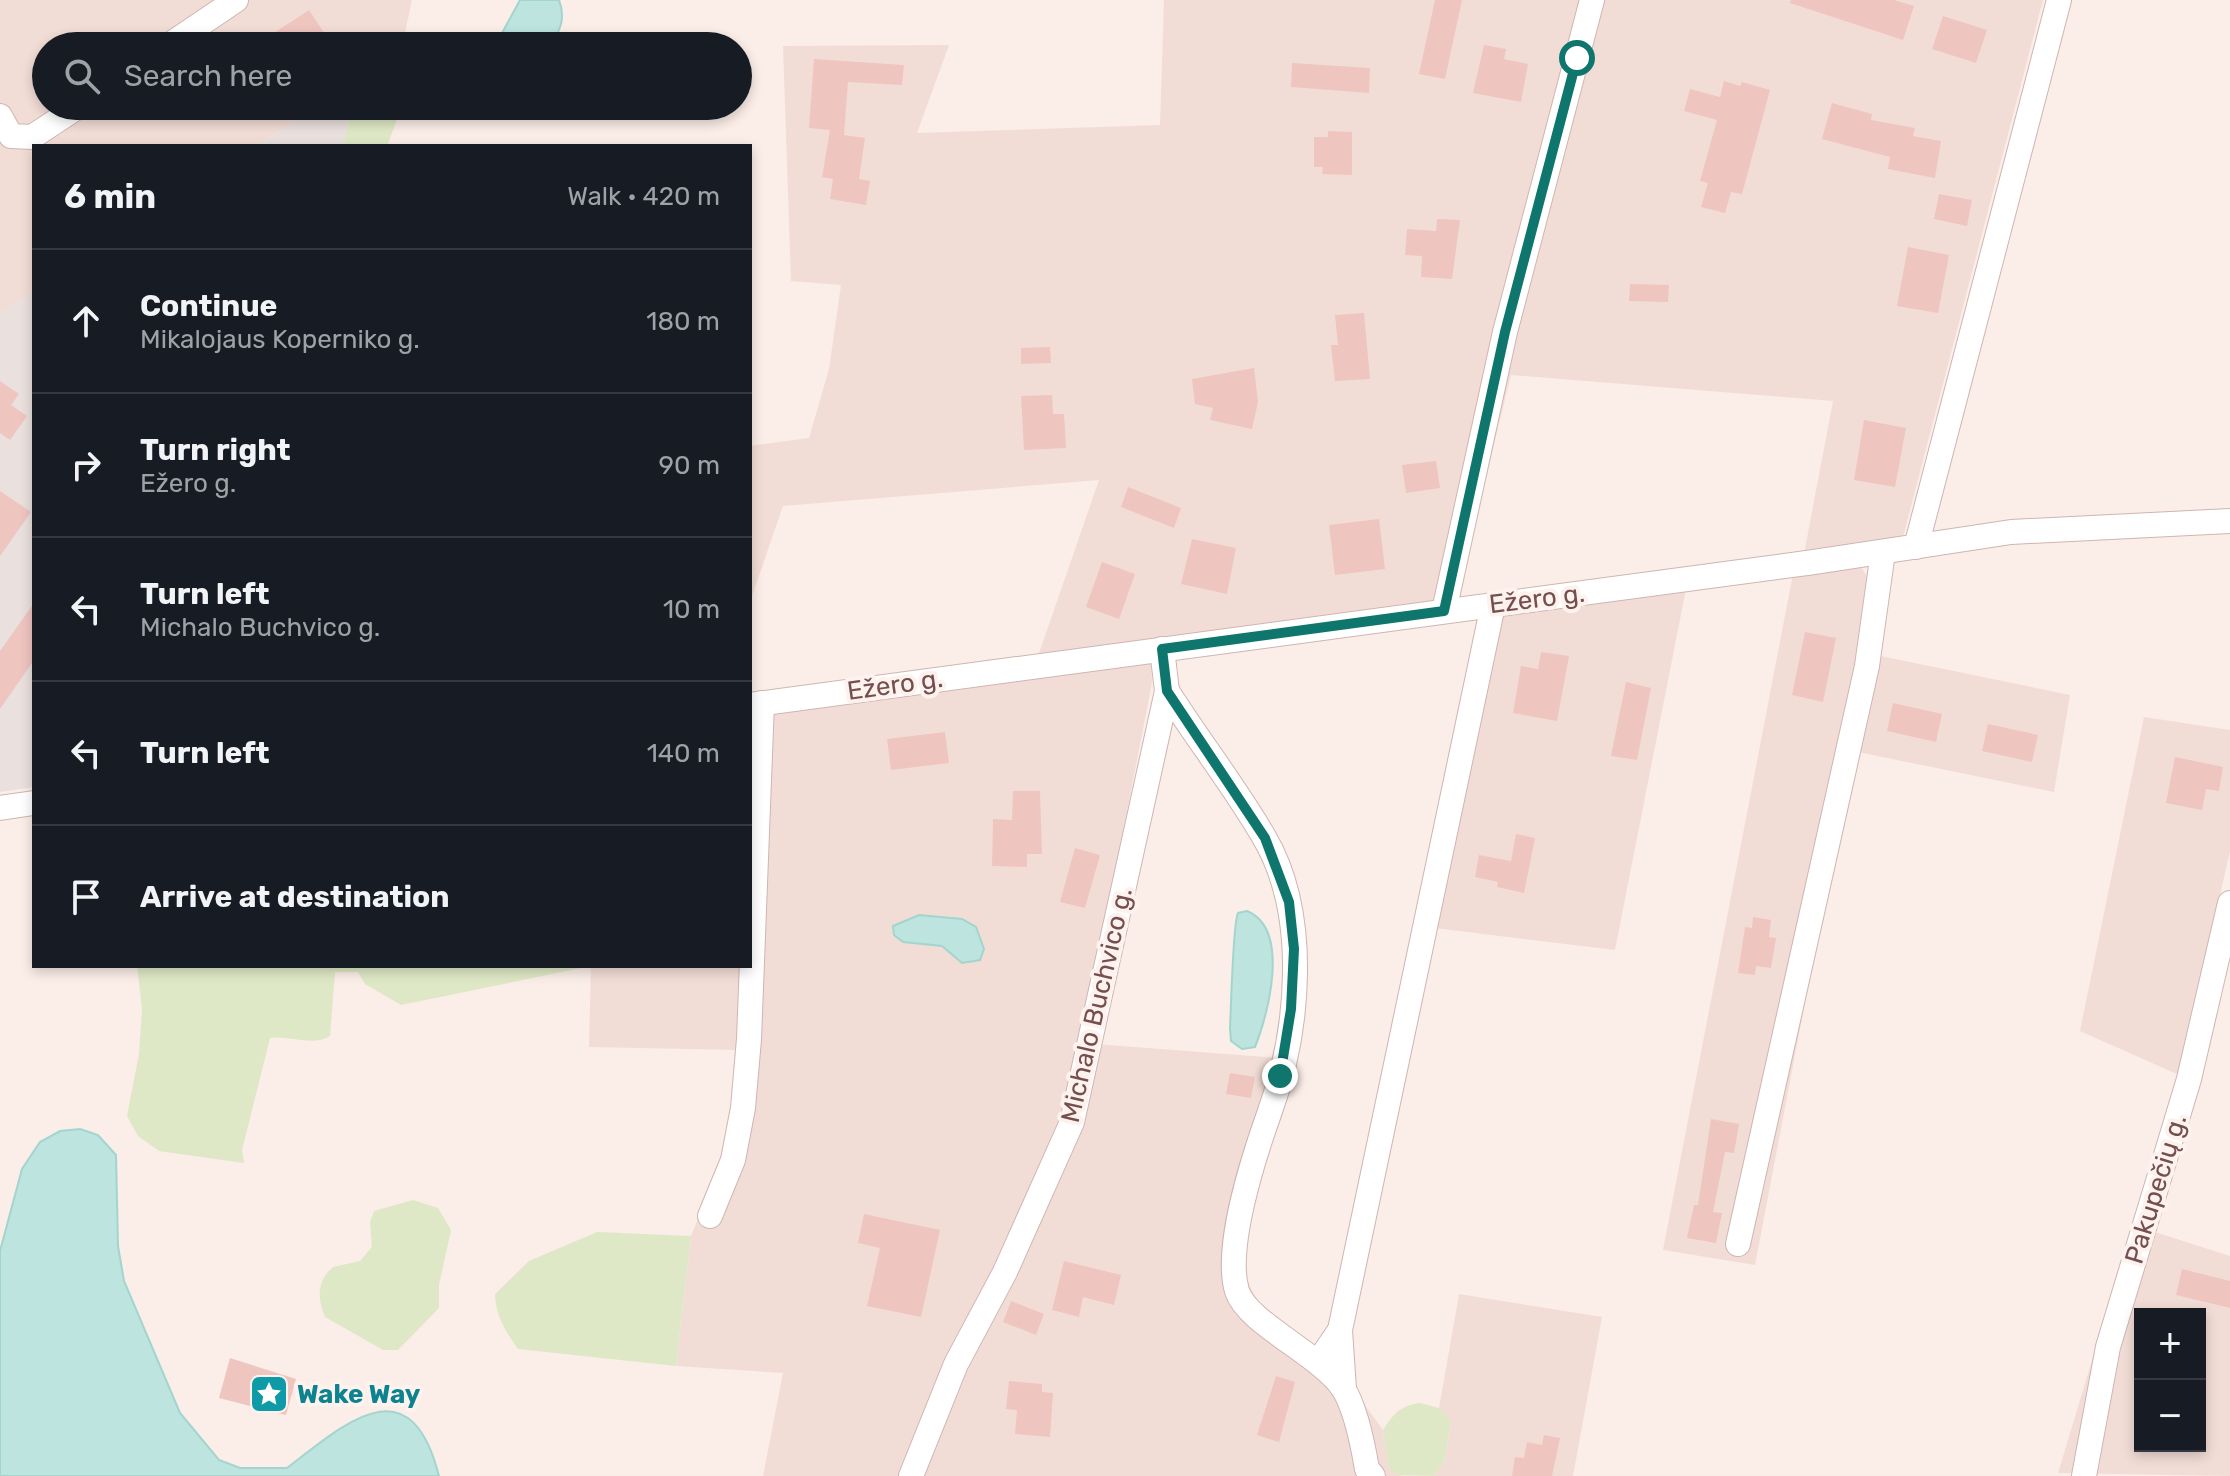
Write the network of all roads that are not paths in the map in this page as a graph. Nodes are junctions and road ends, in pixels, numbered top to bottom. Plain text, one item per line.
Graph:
1 (236, 0) edge
2 (1592, 0) edge
3 (2059, 0) edge
4 (189, 32) edge
5 (0, 116) edge
6 (58, 120) edge
7 (2230, 521) edge
8 (1916, 547) junction
9 (1883, 552) junction
10 (1493, 605) junction
11 (1444, 611) junction
12 (1162, 649) junction
13 (1167, 691) junction
14 (756, 704) edge
15 (32, 803) edge
16 (0, 808) edge
17 (752, 834) edge
18 (2230, 903) edge
19 (748, 968) edge
20 (710, 1216) dead end
21 (1738, 1244) dead end
22 (1340, 1330) junction
23 (1318, 1362) junction
24 (1344, 1389) junction
25 (911, 1476) edge
26 (1373, 1476) edge
27 (2084, 1476) edge

1 - 4 street
2 - 11 street
3 - 8 street
5 - 6 street
7 - 8 street, Ežero g.
8 - 9 street, Ežero g.
9 - 10 street, Ežero g.
9 - 21 street
10 - 11 street, Ežero g.
10 - 22 street
11 - 12 street, Ežero g.
12 - 13 street, Michalo Buchvico g.
12 - 14 street, Ežero g.
13 - 23 street
13 - 25 street, Michalo Buchvico g.
14 - 17 street
15 - 16 street
18 - 27 street, Pakupečių g.
19 - 20 street
22 - 23 street
22 - 24 street
23 - 24 street
24 - 26 street

